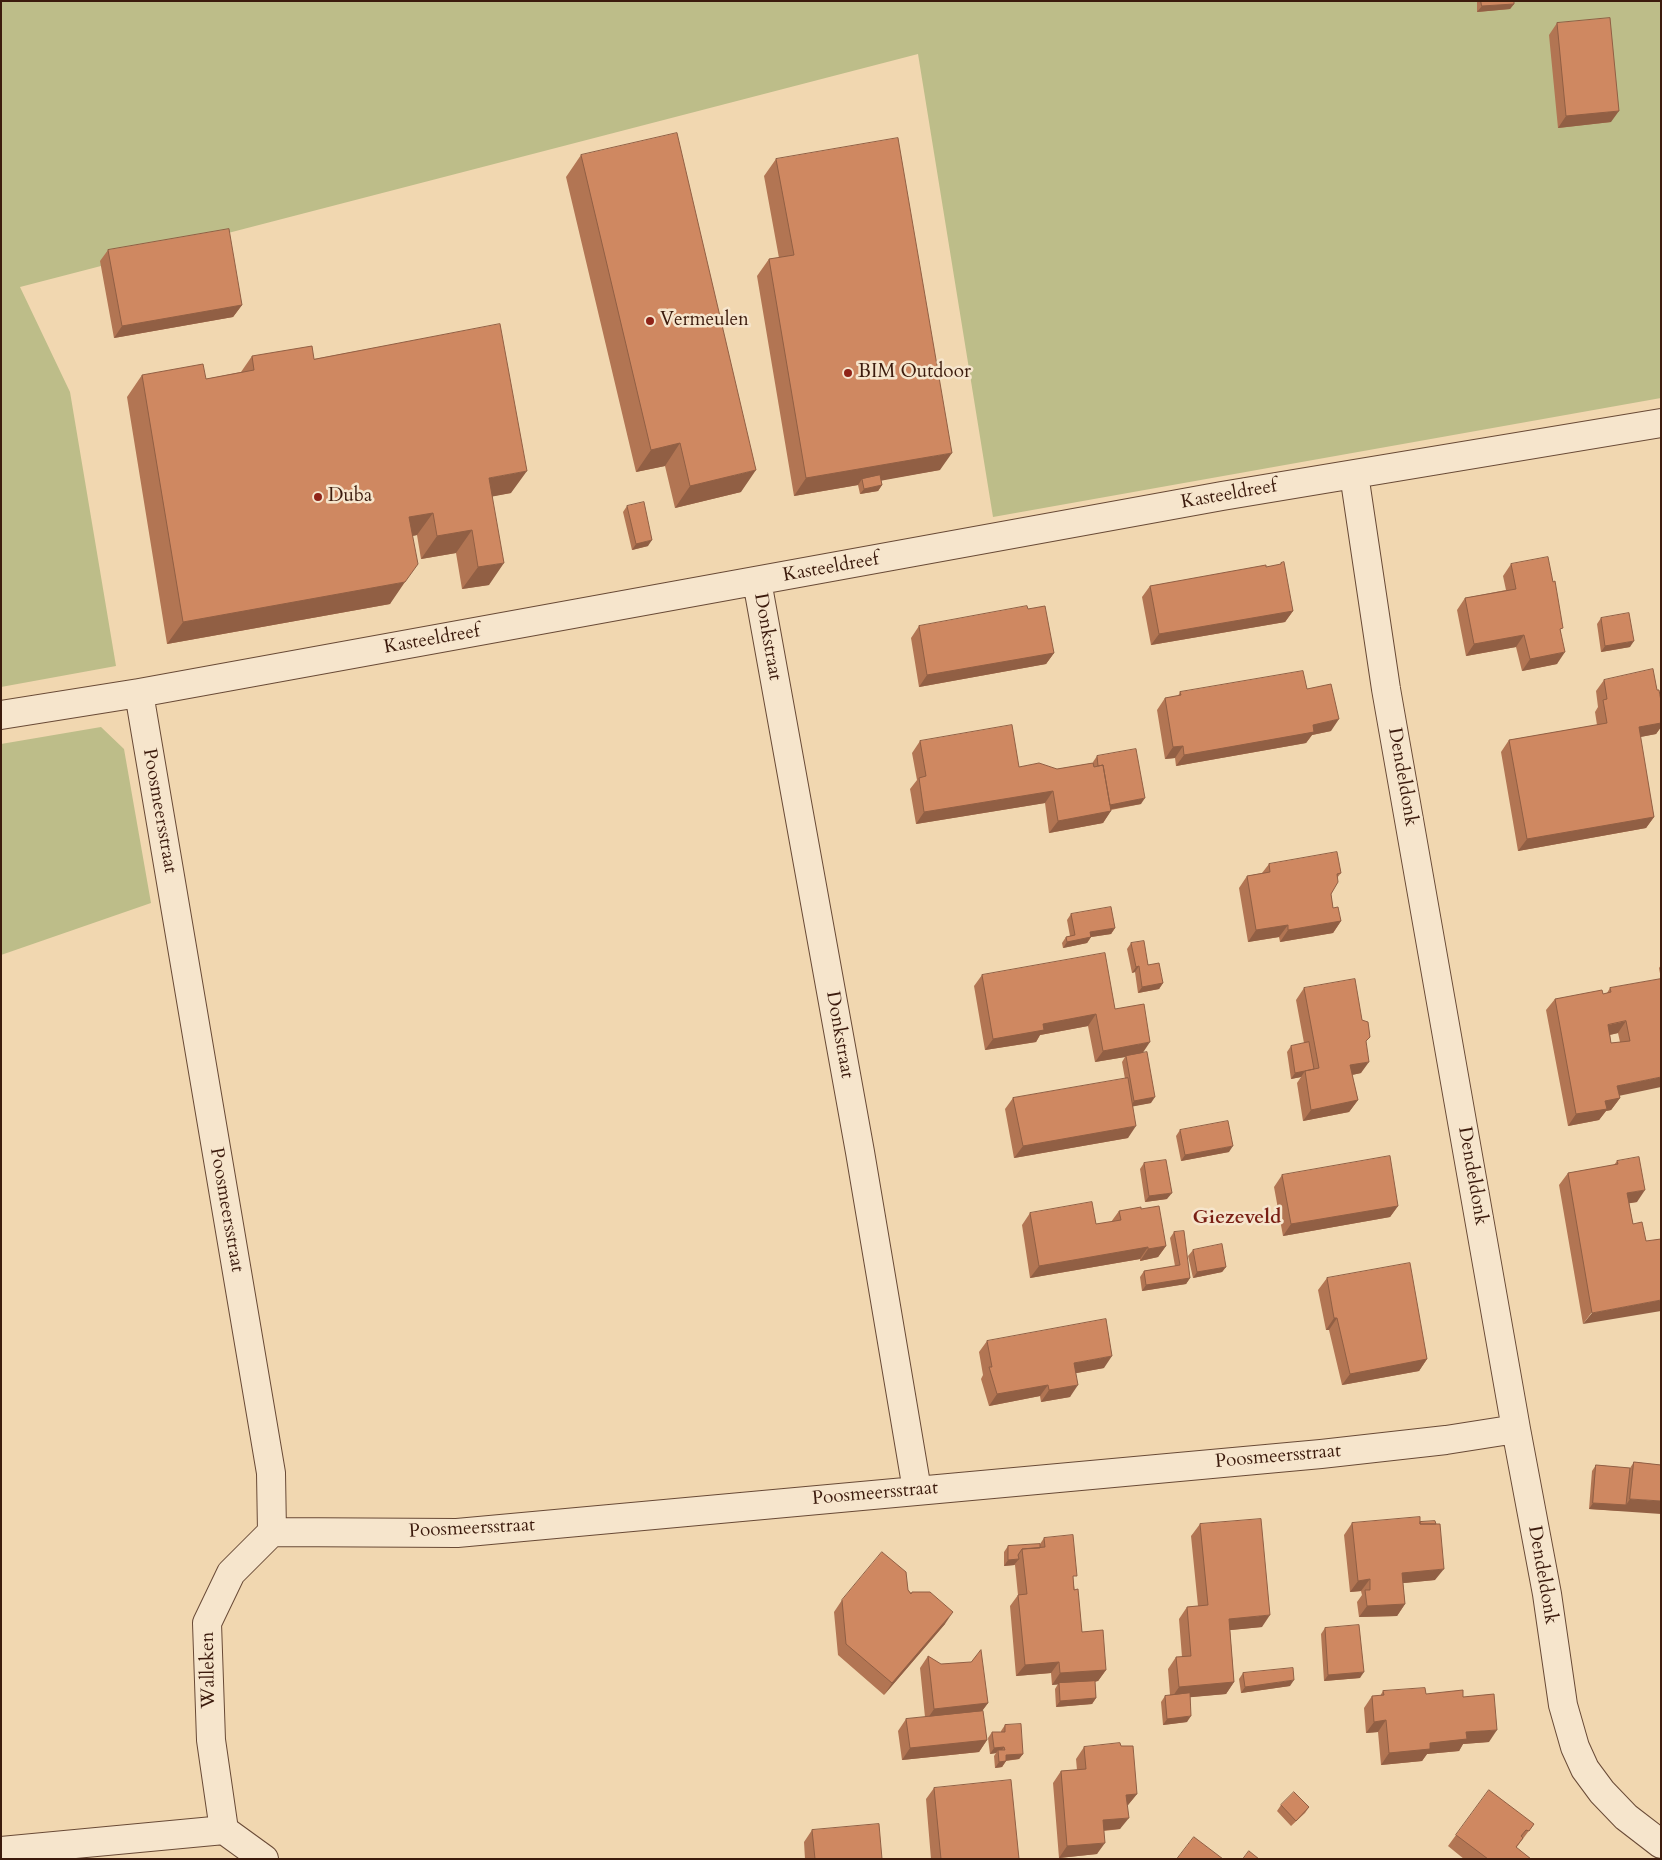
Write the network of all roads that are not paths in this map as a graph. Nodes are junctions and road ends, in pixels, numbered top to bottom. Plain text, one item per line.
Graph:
1 (1661, 423) edge
2 (1354, 474) junction
3 (757, 581) junction
4 (139, 693) junction
5 (1, 715) edge
6 (1516, 1429) junction
7 (917, 1490) junction
8 (272, 1532) junction
9 (224, 1830) junction
10 (1661, 1844) edge
11 (1, 1851) edge
12 (264, 1859) edge

1 - 2 street, Kasteeldreef
2 - 3 street, Kasteeldreef
2 - 6 street, Dendeldonk
3 - 4 street, Kasteeldreef
3 - 7 street, Donkstraat
4 - 5 street, Kasteeldreef
4 - 8 street, Poosmeersstraat
6 - 7 street, Poosmeersstraat
6 - 10 street, Dendeldonk
7 - 8 street, Poosmeersstraat
8 - 9 street, Walleken
9 - 11 street
9 - 12 street

